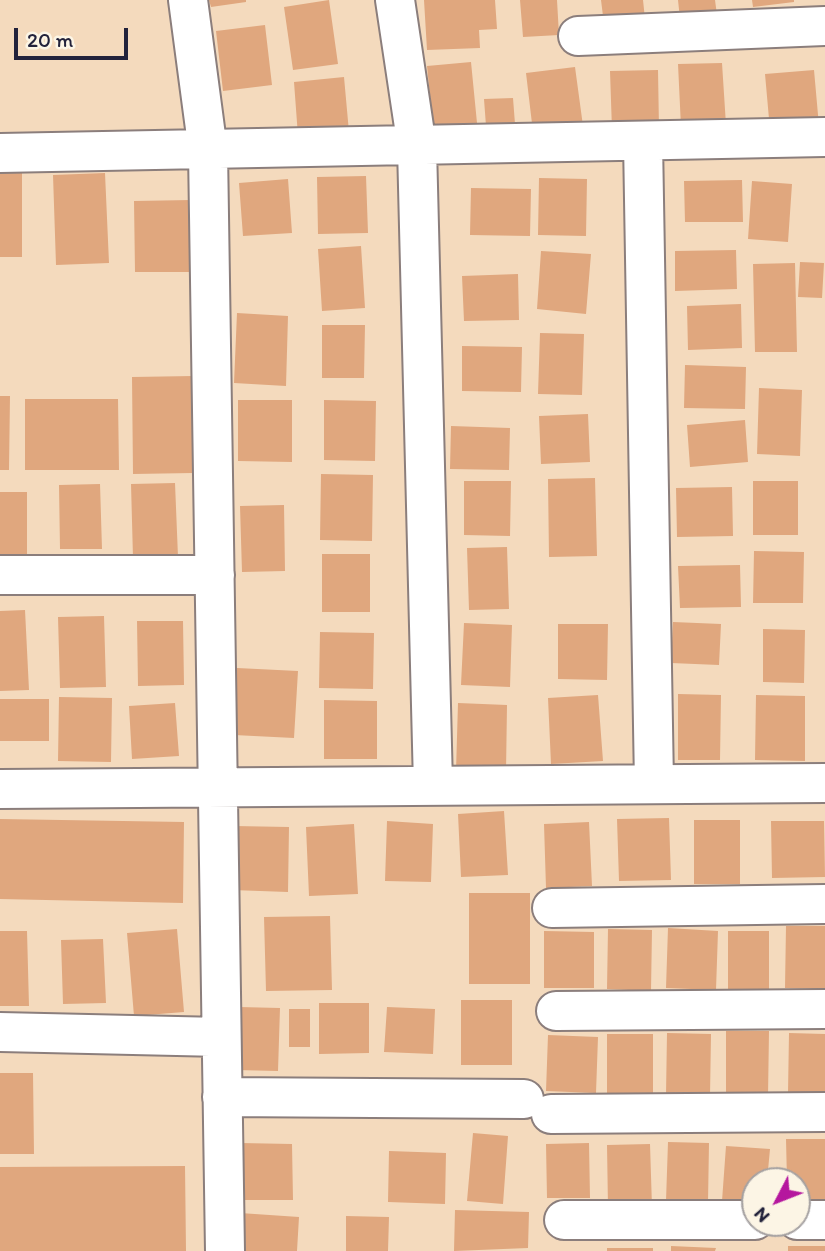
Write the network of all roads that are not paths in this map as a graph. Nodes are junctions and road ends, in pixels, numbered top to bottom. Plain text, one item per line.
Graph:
1 (188, 0) edge
2 (395, 0) edge
3 (825, 26) edge
4 (578, 36) dead end
5 (825, 137) edge
6 (643, 141) junction
7 (417, 147) junction
8 (208, 151) junction
9 (0, 153) edge
10 (0, 575) edge
11 (215, 575) junction
12 (825, 783) edge
13 (654, 784) junction
14 (433, 785) junction
15 (217, 787) junction
16 (0, 789) edge
17 (825, 904) edge
18 (552, 908) dead end
19 (825, 1009) edge
20 (556, 1011) dead end
21 (0, 1032) edge
22 (222, 1037) junction
23 (222, 1097) junction
24 (825, 1112) edge
25 (564, 1220) dead end
26 (741, 1220) edge
27 (225, 1251) edge

1 - 8 street
2 - 7 street
3 - 4 street
5 - 6 street
6 - 7 street
6 - 13 street
7 - 8 street
7 - 14 street
8 - 9 street
8 - 11 street
10 - 11 street
11 - 15 street
12 - 13 street
13 - 14 street
14 - 15 street
15 - 16 street
15 - 22 street
17 - 18 street
19 - 20 street
21 - 22 street
22 - 23 street
23 - 24 street
23 - 27 street
25 - 26 street

